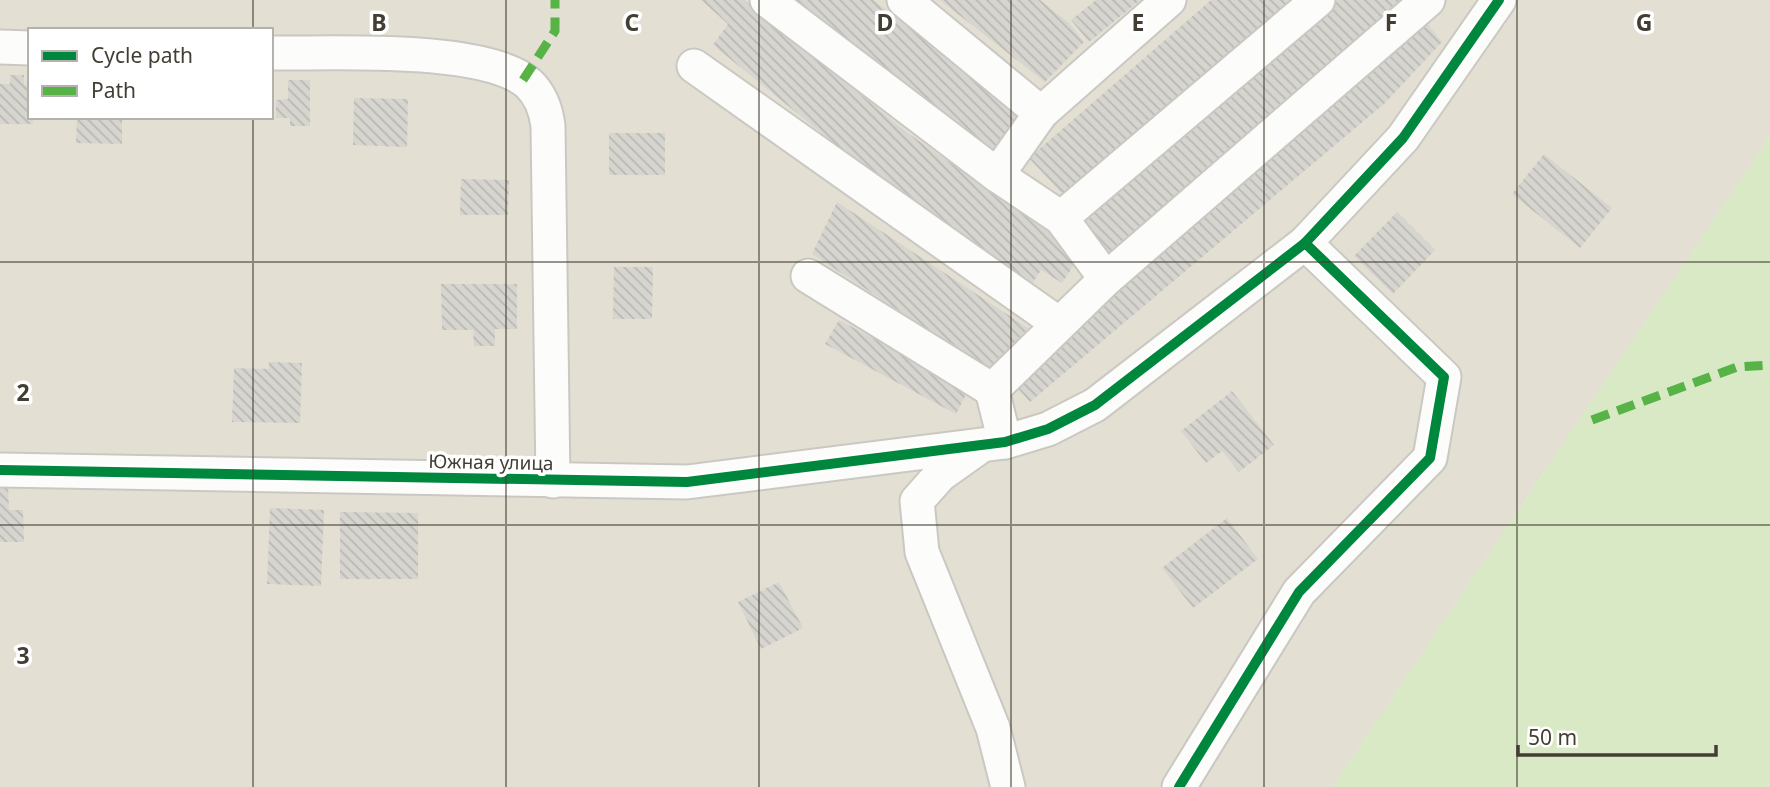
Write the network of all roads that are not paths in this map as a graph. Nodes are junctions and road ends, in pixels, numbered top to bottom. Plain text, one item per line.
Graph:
1 (767, 0) edge
2 (904, 0) edge
3 (1169, 0) edge
4 (1318, 0) edge
5 (1428, 0) edge
6 (1499, 0) edge
7 (0, 47) edge
8 (28, 48) edge
9 (273, 53) edge
10 (694, 66) dead end
11 (1041, 113) junction
12 (997, 175) junction
13 (1060, 218) junction
14 (1305, 243) junction
15 (808, 276) dead end
16 (1106, 278) junction
17 (1059, 324) junction
18 (992, 390) junction
19 (992, 444) junction
20 (0, 470) edge
21 (553, 481) junction
22 (1008, 787) edge
23 (1179, 787) edge

1 - 12 street
2 - 11 street
3 - 11 street
4 - 13 street
5 - 16 street
6 - 14 street
7 - 8 street
9 - 21 street, Южная улица
10 - 17 street
11 - 12 street
12 - 13 street
13 - 16 street
14 - 19 street
14 - 23 street
15 - 18 street
16 - 17 street
17 - 18 street
18 - 19 street
19 - 21 street, Южная улица
19 - 22 street
20 - 21 street, Южная улица

